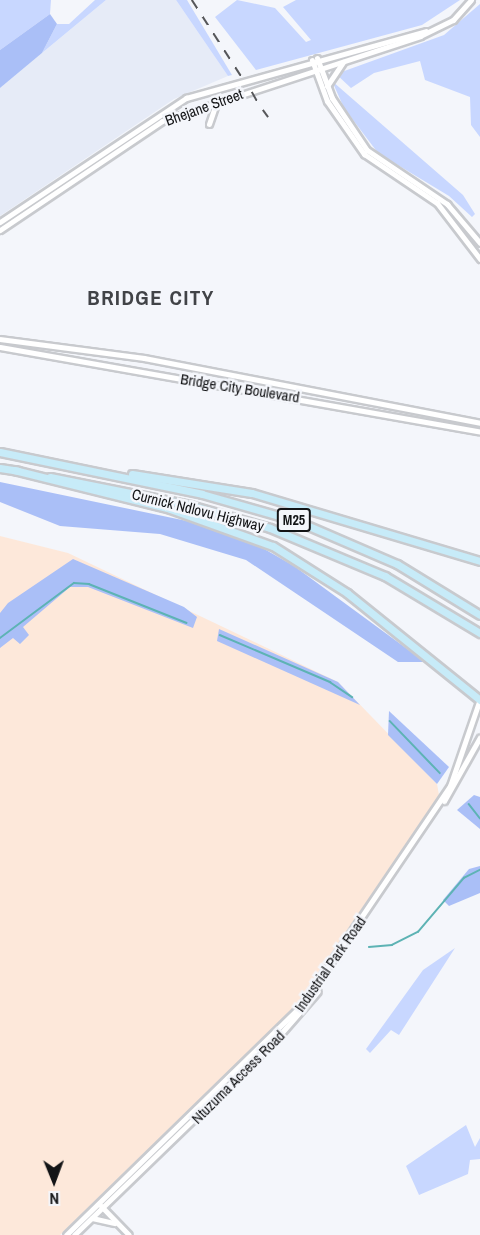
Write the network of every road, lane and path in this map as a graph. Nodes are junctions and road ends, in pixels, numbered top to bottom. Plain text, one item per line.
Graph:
1 (471, 0) edge
2 (431, 30) junction
3 (314, 59) junction
4 (344, 61) junction
5 (317, 68) junction
6 (327, 86) junction
7 (219, 100) junction
8 (209, 124) dead end
9 (0, 222) edge
10 (0, 230) edge
11 (480, 243) edge
12 (480, 259) edge
13 (0, 339) edge
14 (0, 346) edge
15 (480, 423) edge
16 (480, 432) edge
17 (0, 452) edge
18 (0, 468) edge
19 (14, 470) junction
20 (90, 470) junction
21 (480, 561) edge
22 (480, 615) edge
23 (480, 633) edge
24 (480, 699) edge
25 (480, 737) edge
26 (144, 1169) joint
27 (101, 1207) junction
28 (92, 1218) junction
29 (119, 1225) junction
30 (66, 1235) edge
31 (74, 1235) edge
32 (129, 1235) edge

1 - 2 street, Bhejane Street
2 - 3 street, Bhejane Street
2 - 4 street, Bhejane Street
3 - 5 street
3 - 9 street, Bhejane Street
4 - 5 street, Bhejane Street
4 - 6 street
5 - 6 street
5 - 7 street, Bhejane Street
5 - 12 street
6 - 11 street
7 - 8 street
7 - 10 street, Bhejane Street
13 - 15 street, Bridge City Boulevard
14 - 16 street, Bridge City Boulevard
17 - 20 main road, Curnick Ndlovu Highway / M25
18 - 19 main road, Curnick Ndlovu Highway / M25
19 - 23 main road, Curnick Ndlovu Highway / M25
19 - 24 main road
20 - 21 main road
20 - 22 main road, Curnick Ndlovu Highway / M25
24 - 27 street, Industrial Park Road
25 - 26 street, Ntuzuma Access Road
26 - 27 street, Industrial Park Road
27 - 28 street, Industrial Park Road
27 - 29 street
27 - 30 street, Industrial Park Road
28 - 29 street
28 - 31 street, Industrial Park Road
29 - 32 street

